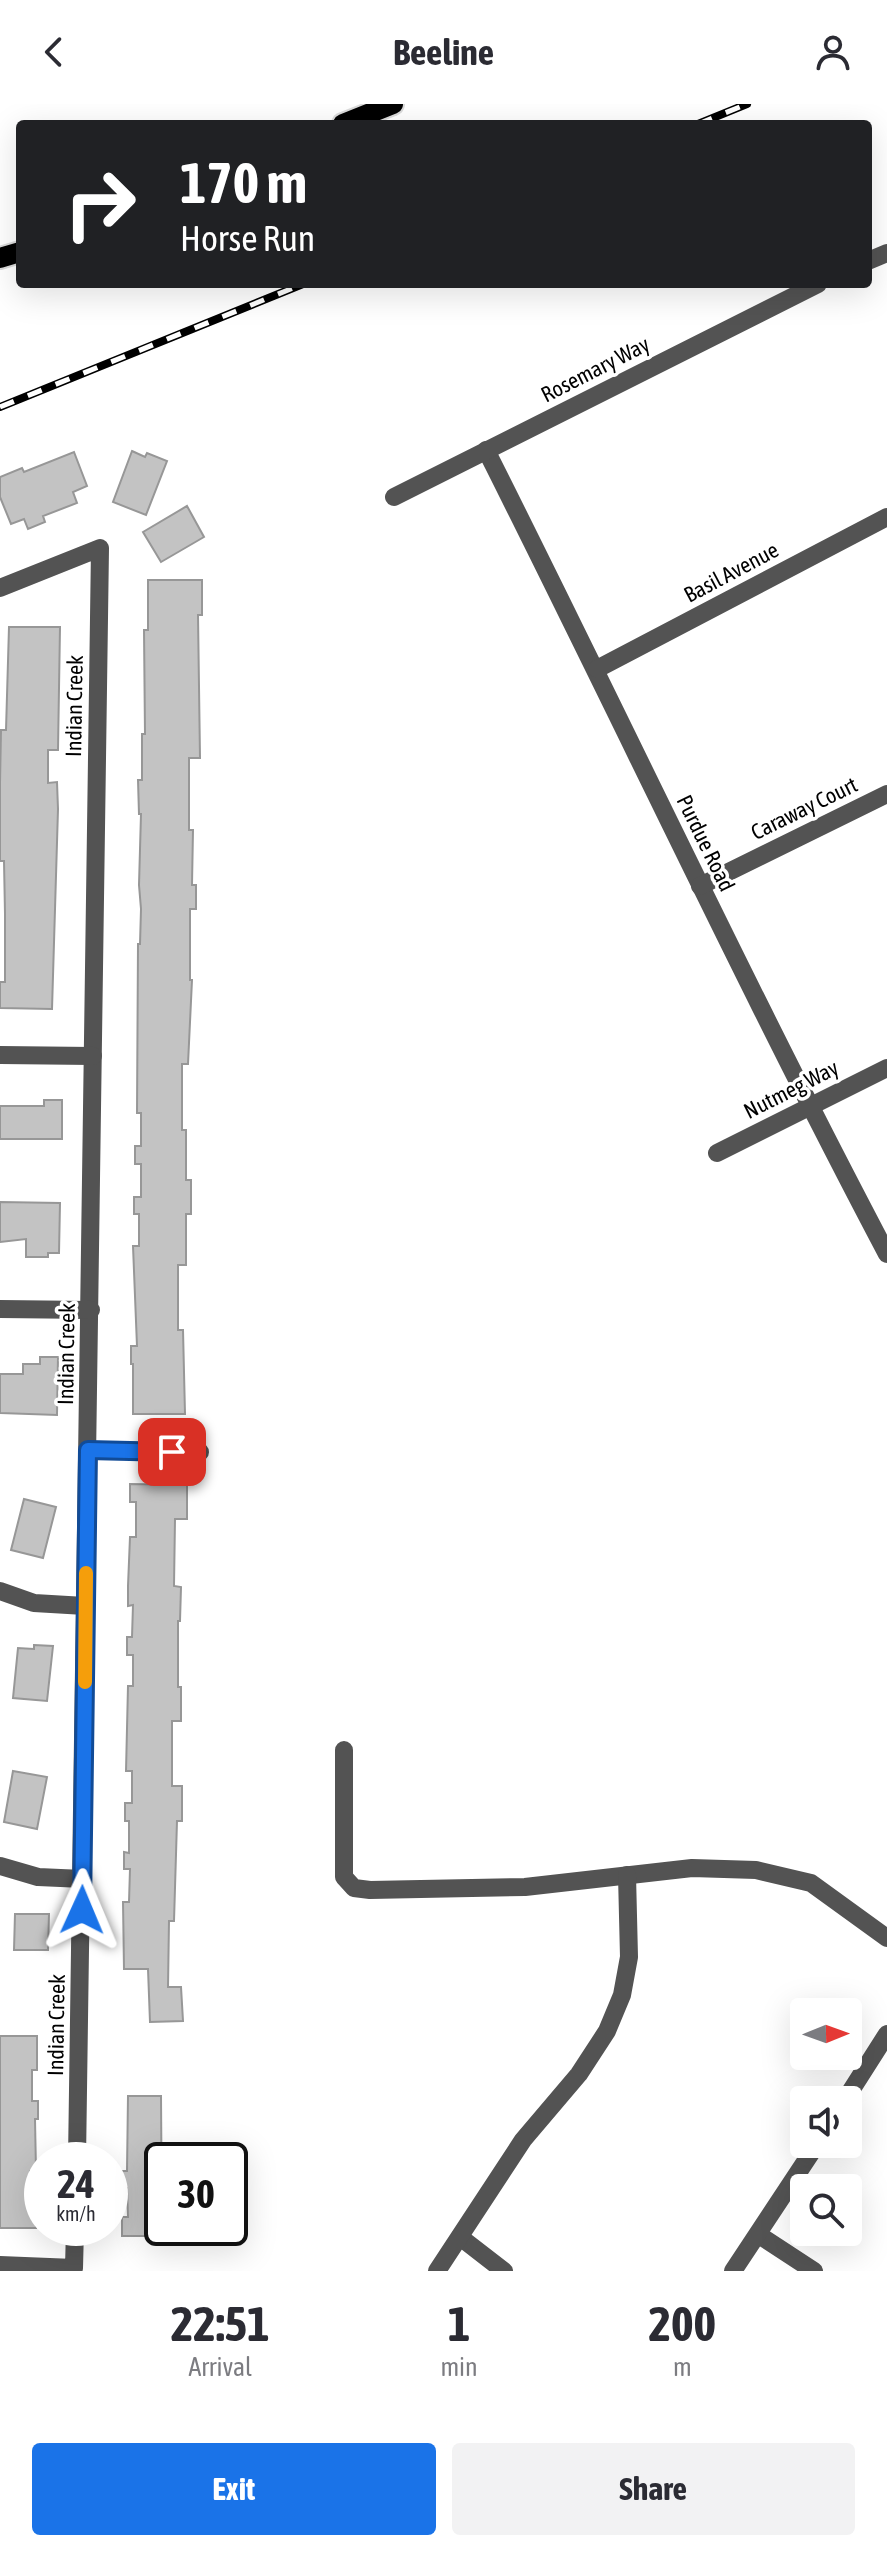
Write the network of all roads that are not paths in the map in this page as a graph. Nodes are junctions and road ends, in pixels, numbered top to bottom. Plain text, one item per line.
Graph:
1 (393, 104) edge
2 (353, 120) edge
3 (810, 288) edge
4 (486, 450) junction
5 (394, 497) dead end
6 (887, 517) edge
7 (0, 588) edge
8 (597, 669) junction
9 (887, 794) edge
10 (700, 886) junction
11 (0, 1055) edge
12 (93, 1056) junction
13 (887, 1068) edge
14 (809, 1107) junction
15 (717, 1153) dead end
16 (887, 1254) edge
17 (0, 1309) edge
18 (91, 1310) junction
19 (88, 1450) junction
20 (200, 1452) dead end
21 (0, 1591) edge
22 (85, 1606) junction
23 (344, 1750) dead end
24 (0, 1866) edge
25 (627, 1875) junction
26 (83, 1879) junction
27 (887, 1938) edge
28 (887, 2034) edge
29 (854, 2086) edge
30 (77, 2142) edge
31 (808, 2158) edge
32 (759, 2235) junction
33 (460, 2237) junction
34 (75, 2246) edge
35 (0, 2265) edge
36 (437, 2271) edge
37 (504, 2271) edge
38 (733, 2271) edge
39 (814, 2271) edge

1 - 2 main road
3 - 4 street, Rosemary Way
4 - 5 street, Rosemary Way
4 - 8 street, Purdue Road
6 - 8 street, Basil Avenue
7 - 12 street, Indian Creek
8 - 10 street, Purdue Road
9 - 10 street, Caraway Court
10 - 14 street, Purdue Road
11 - 12 street
12 - 18 street, Indian Creek
13 - 14 street, Nutmeg Way
14 - 15 street, Nutmeg Way
14 - 16 street, Purdue Road
17 - 18 street
18 - 19 street, Indian Creek
19 - 20 street
19 - 22 street, Indian Creek
21 - 22 street
22 - 26 street, Indian Creek
23 - 25 street
24 - 26 street
25 - 27 street
25 - 33 street
26 - 30 street, Indian Creek
28 - 29 street
31 - 32 street
32 - 38 street
32 - 39 street
33 - 36 street
33 - 37 street
34 - 35 street

